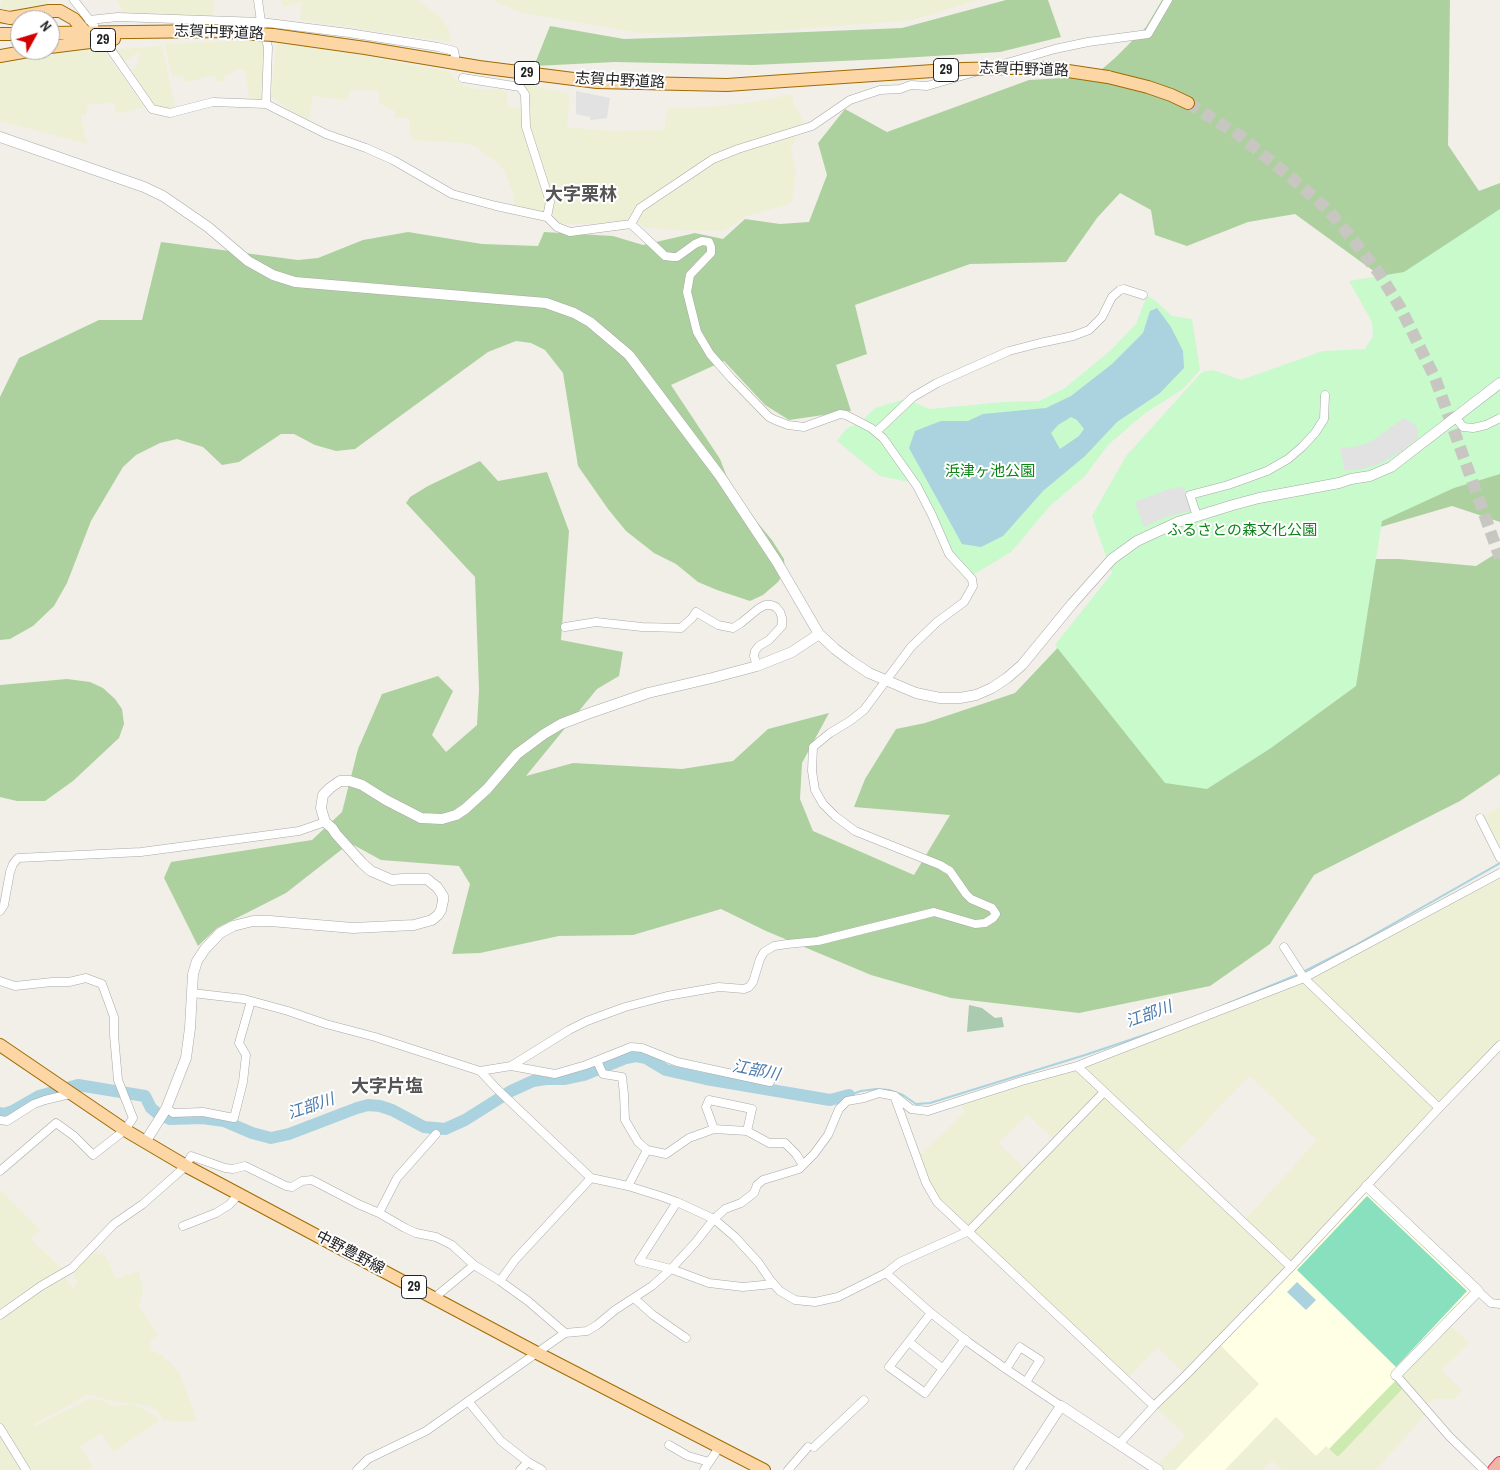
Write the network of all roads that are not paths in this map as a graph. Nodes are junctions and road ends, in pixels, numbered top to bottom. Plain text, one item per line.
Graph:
1 (74, 0) edge
2 (258, 0) edge
3 (1168, 0) edge
4 (0, 16) edge
5 (89, 26) junction
6 (258, 28) junction
7 (60, 31) edge
8 (156, 32) junction
9 (60, 46) edge
10 (109, 47) dead end
11 (456, 56) dead end
12 (463, 78) dead end
13 (1188, 103) tunnel mouth
14 (266, 104) junction
15 (0, 137) edge
16 (547, 217) junction
17 (631, 224) junction
18 (1143, 296) dead end
19 (1500, 383) edge
20 (1325, 395) dead end
21 (1456, 418) junction
22 (1500, 418) edge
23 (876, 432) junction
24 (1197, 516) junction
25 (565, 627) dead end
26 (819, 634) junction
27 (757, 666) junction
28 (886, 680) junction
29 (1480, 818) dead end
30 (325, 822) junction
31 (1500, 858) edge
32 (1500, 873) edge
33 (0, 911) edge
34 (1284, 947) dead end
35 (1303, 978) junction
36 (0, 981) edge
37 (192, 993) junction
38 (251, 1001) junction
39 (0, 1045) edge
40 (1500, 1045) edge
41 (597, 1061) junction
42 (511, 1066) junction
43 (1077, 1066) junction
44 (480, 1070) junction
45 (770, 1082) dead end
46 (1104, 1092) junction
47 (70, 1094) junction
48 (895, 1096) junction
49 (1439, 1108) junction
50 (166, 1109) junction
51 (0, 1120) edge
52 (714, 1129) junction
53 (125, 1130) junction
54 (747, 1131) junction
55 (436, 1134) dead end
56 (145, 1142) junction
57 (647, 1150) junction
58 (803, 1165) junction
59 (186, 1166) junction
60 (0, 1171) edge
61 (591, 1178) junction
62 (628, 1186) junction
63 (1367, 1186) junction
64 (239, 1194) junction
65 (677, 1202) junction
66 (379, 1212) junction
67 (714, 1219) junction
68 (183, 1226) dead end
69 (969, 1231) junction
70 (474, 1265) junction
71 (1291, 1267) junction
72 (670, 1269) junction
73 (886, 1273) junction
74 (500, 1281) junction
75 (773, 1284) junction
76 (1478, 1291) junction
77 (434, 1298) junction
78 (634, 1298) junction
79 (1500, 1304) edge
80 (931, 1312) junction
81 (0, 1315) edge
82 (565, 1333) junction
83 (686, 1338) dead end
84 (965, 1339) junction
85 (909, 1342) junction
86 (537, 1353) junction
87 (943, 1369) junction
88 (1006, 1369) junction
89 (1396, 1375) joint
90 (1026, 1382) junction
91 (864, 1400) dead end
92 (468, 1401) junction
93 (1061, 1406) junction
94 (1154, 1406) junction
95 (0, 1428) edge
96 (1119, 1444) junction
97 (669, 1445) dead end
98 (720, 1446) junction
99 (528, 1462) junction
100 (709, 1462) junction
101 (1500, 1463) edge
102 (26, 1470) edge
103 (357, 1470) edge
104 (520, 1470) edge
105 (542, 1470) edge
106 (704, 1470) edge
107 (764, 1470) edge
108 (788, 1470) edge
109 (1019, 1470) edge
110 (1158, 1470) edge
111 (1484, 1470) edge
112 (1494, 1470) edge

1 - 5 street
2 - 6 street
3 - 17 street
4 - 5 main road, 29
5 - 6 street
5 - 7 main road, 志賀中野道路 / 29
5 - 8 main road, 志賀中野道路 / 29
6 - 8 main road, 志賀中野道路 / 29
6 - 11 street
6 - 13 main road, 志賀中野道路 / 29, bridge
6 - 14 street
8 - 9 main road, 29
10 - 14 street
12 - 16 street
14 - 16 street
15 - 26 street
16 - 17 street
17 - 23 street
18 - 23 street
19 - 21 street
20 - 24 street
21 - 22 street
21 - 24 street
23 - 28 street
24 - 28 street
25 - 27 street
26 - 27 street
26 - 28 street
27 - 30 street
28 - 42 street
29 - 31 street
30 - 33 street
30 - 37 street
32 - 35 street
34 - 35 street
35 - 43 street
35 - 49 street
36 - 53 street
37 - 38 street
37 - 50 street
38 - 44 street
38 - 50 street
39 - 47 main road, 中野豊野線 / 29
40 - 49 street
41 - 42 street
41 - 45 street
41 - 57 street
42 - 44 street
43 - 46 street
43 - 48 street
44 - 61 street
46 - 69 street
46 - 71 street
47 - 51 street
47 - 53 main road, 中野豊野線 / 29
48 - 58 street
48 - 69 street
49 - 63 street
50 - 56 street
52 - 54 street
52 - 54 street
52 - 57 street
53 - 56 main road, 中野豊野線 / 29
53 - 60 street
54 - 58 street
55 - 66 street
56 - 59 main road, 中野豊野線 / 29
57 - 62 street
58 - 67 street
59 - 64 main road, 中野豊野線 / 29
59 - 66 street
59 - 81 street
61 - 62 street
61 - 74 street
62 - 65 street
63 - 71 street
63 - 76 street
64 - 68 street
64 - 77 main road, 中野豊野線 / 29
65 - 67 street
65 - 72 street
66 - 70 street
67 - 72 street
67 - 75 street
69 - 73 street
69 - 94 street
70 - 74 street
70 - 77 street
71 - 94 street
72 - 75 street
72 - 78 street
73 - 75 street
73 - 80 street
74 - 82 street
76 - 79 street
76 - 89 street
77 - 86 main road, 中野豊野線 / 29
78 - 82 street
78 - 83 street
80 - 84 street
80 - 85 street
82 - 86 street
84 - 87 street
84 - 88 street
85 - 87 street
85 - 87 street
86 - 92 street
86 - 98 main road, 中野豊野線 / 29
88 - 90 street
88 - 90 street
89 - 111 street
90 - 93 street
91 - 108 street
92 - 99 street
92 - 103 street
93 - 96 street
93 - 109 street
94 - 96 street
95 - 102 street
96 - 110 street
97 - 100 street
98 - 100 street
98 - 107 main road, 中野豊野線 / 29
99 - 104 street
99 - 105 street
100 - 106 street
101 - 112 highway

